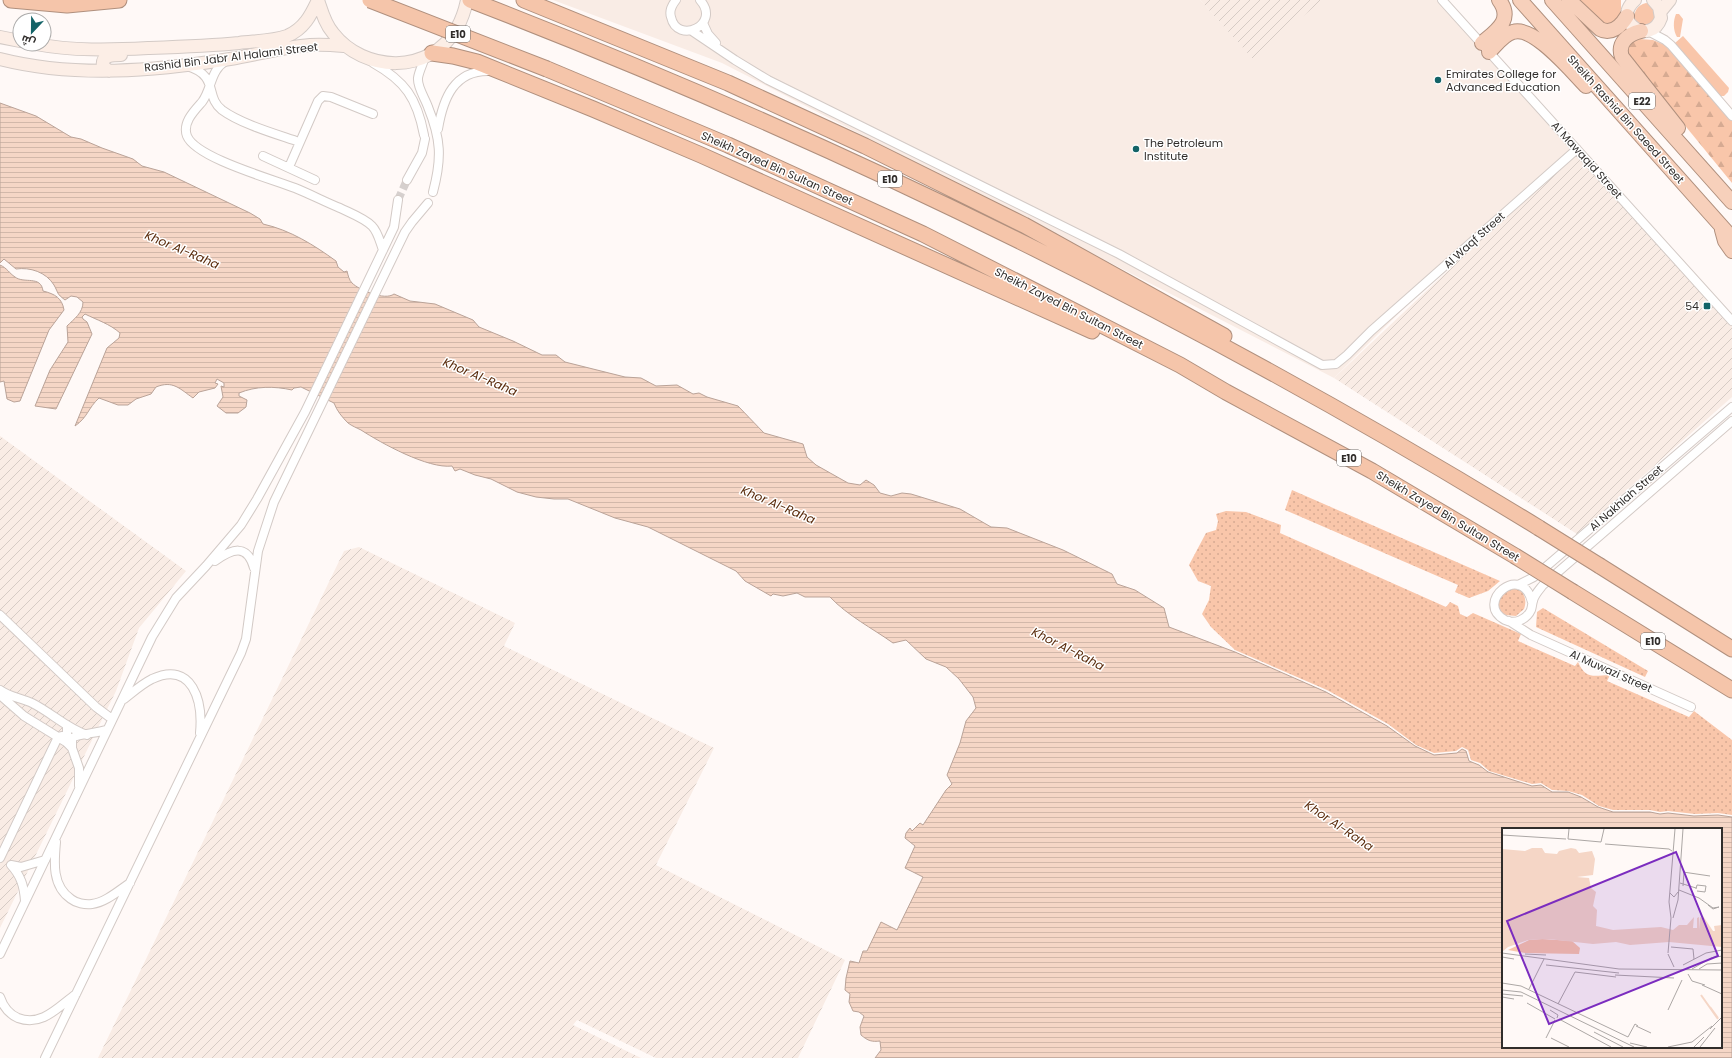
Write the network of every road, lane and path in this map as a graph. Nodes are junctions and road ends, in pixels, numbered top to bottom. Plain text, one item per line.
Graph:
1 (10, 0) edge
2 (119, 0) edge
3 (318, 0) edge
4 (370, 0) edge
5 (469, 0) edge
6 (524, 0) edge
7 (676, 0) edge
8 (700, 0) edge
9 (1442, 0) edge
10 (1499, 0) edge
11 (1520, 0) edge
12 (1552, 0) edge
13 (1569, 0) edge
14 (1653, 0) edge
15 (1670, 0) edge
16 (1629, 6) edge
17 (1660, 16) junction
18 (703, 23) junction
19 (692, 31) junction
20 (1644, 31) junction
21 (0, 37) edge
22 (12, 39) edge
23 (1671, 45) junction
24 (344, 46) junction
25 (52, 47) edge
26 (174, 48) junction
27 (1485, 48) junction
28 (722, 52) junction
29 (428, 55) junction
30 (363, 58) junction
31 (0, 59) edge
32 (230, 59) junction
33 (184, 65) junction
34 (109, 71) junction
35 (515, 76) junction
36 (210, 84) junction
37 (373, 114) dead end
38 (1732, 116) edge
39 (1635, 128) junction
40 (437, 132) junction
41 (299, 142) junction
42 (1577, 149) junction
43 (263, 156) dead end
44 (289, 168) junction
45 (315, 180) dead end
46 (407, 180) tunnel mouth
47 (433, 192) dead end
48 (1732, 198) edge
49 (398, 200) tunnel mouth
50 (1732, 202) edge
51 (428, 203) dead end
52 (1722, 226) junction
53 (1732, 238) edge
54 (383, 250) junction
55 (1732, 251) edge
56 (1732, 321) edge
57 (1268, 371) junction
58 (1226, 392) junction
59 (1732, 407) edge
60 (1732, 421) edge
61 (206, 566) junction
62 (255, 572) junction
63 (1518, 585) junction
64 (1532, 602) junction
65 (1530, 611) junction
66 (0, 615) edge
67 (1508, 621) junction
68 (1531, 635) junction
69 (1732, 649) edge
70 (0, 690) edge
71 (1732, 690) edge
72 (0, 695) edge
73 (121, 702) junction
74 (1690, 707) dead end
75 (47, 713) junction
76 (112, 719) junction
77 (39, 726) junction
78 (67, 726) junction
79 (106, 730) junction
80 (87, 735) junction
81 (58, 738) junction
82 (200, 738) junction
83 (72, 748) junction
84 (79, 790) junction
85 (56, 838) junction
86 (0, 858) edge
87 (45, 860) junction
88 (11, 865) junction
89 (130, 883) junction
90 (25, 903) junction
91 (1, 954) edge
92 (78, 992) junction
93 (0, 997) edge
94 (45, 1058) edge

1 - 2 highway
3 - 24 main road
3 - 26 main road, Rashid Bin Jabr Al Halami Street
4 - 58 highway, Sheikh Zayed Bin Sultan Street / E10, bridge
5 - 29 main road
5 - 57 highway, E10
6 - 57 highway
7 - 19 street
8 - 18 street
9 - 27 street, Al Mawaqid Street
10 - 27 highway
11 - 39 highway, Sheikh Rashid Bin Saeed Street / E22
12 - 50 highway, E22
13 - 16 highway
14 - 17 main road
15 - 17 main road
16 - 20 main road
17 - 20 main road
17 - 23 street
18 - 19 street
18 - 28 street
19 - 28 street
20 - 23 street
20 - 48 highway
21 - 22 main road
23 - 38 street
24 - 30 main road
24 - 32 main road, Rashid Bin Jabr Al Halami Street
25 - 26 main road, Rashid Bin Jabr Al Halami Street
26 - 34 main road
27 - 39 highway
27 - 42 street, Al Mawaqid Street
28 - 42 street, Al Waqf Street
29 - 30 main road
29 - 35 highway
29 - 40 street
30 - 46 street
31 - 34 main road, Rashid Bin Jabr Al Halami Street
32 - 33 main road, Rashid Bin Jabr Al Halami Street
32 - 36 street
33 - 34 main road, Rashid Bin Jabr Al Halami Street
33 - 36 street
35 - 40 street
35 - 58 highway
36 - 41 street
36 - 54 street
37 - 41 street
39 - 52 highway, Sheikh Rashid Bin Saeed Street / E22
40 - 47 street
41 - 44 street
42 - 56 street, Al Mawaqid Street
43 - 44 street
44 - 45 street
49 - 54 street
51 - 62 street
52 - 53 highway, Sheikh Rashid Bin Saeed Street / E22
52 - 55 highway
54 - 61 street
57 - 69 highway, E10, bridge
58 - 71 highway, Sheikh Zayed Bin Sultan Street / E10, bridge
59 - 63 street, Al Nakhlah Street
60 - 64 street, Al Nakhlah Street
61 - 62 street
61 - 73 street
62 - 82 street
63 - 64 street
63 - 67 street
64 - 65 street
65 - 67 street
65 - 68 street
66 - 76 street
67 - 68 street, Al Muwazi Street
68 - 74 street, Al Muwazi Street
70 - 75 street
72 - 77 street
73 - 76 street
73 - 82 street
75 - 77 street
75 - 78 street
76 - 79 street
77 - 81 street
78 - 80 street
78 - 81 street
79 - 80 street
79 - 84 street
80 - 83 street
81 - 83 street
81 - 86 street
82 - 89 street
83 - 84 street
84 - 85 street
85 - 87 street
85 - 89 street
86 - 88 street
87 - 88 street
87 - 90 street
88 - 90 street
89 - 92 street
90 - 91 street
92 - 93 street
92 - 94 street

